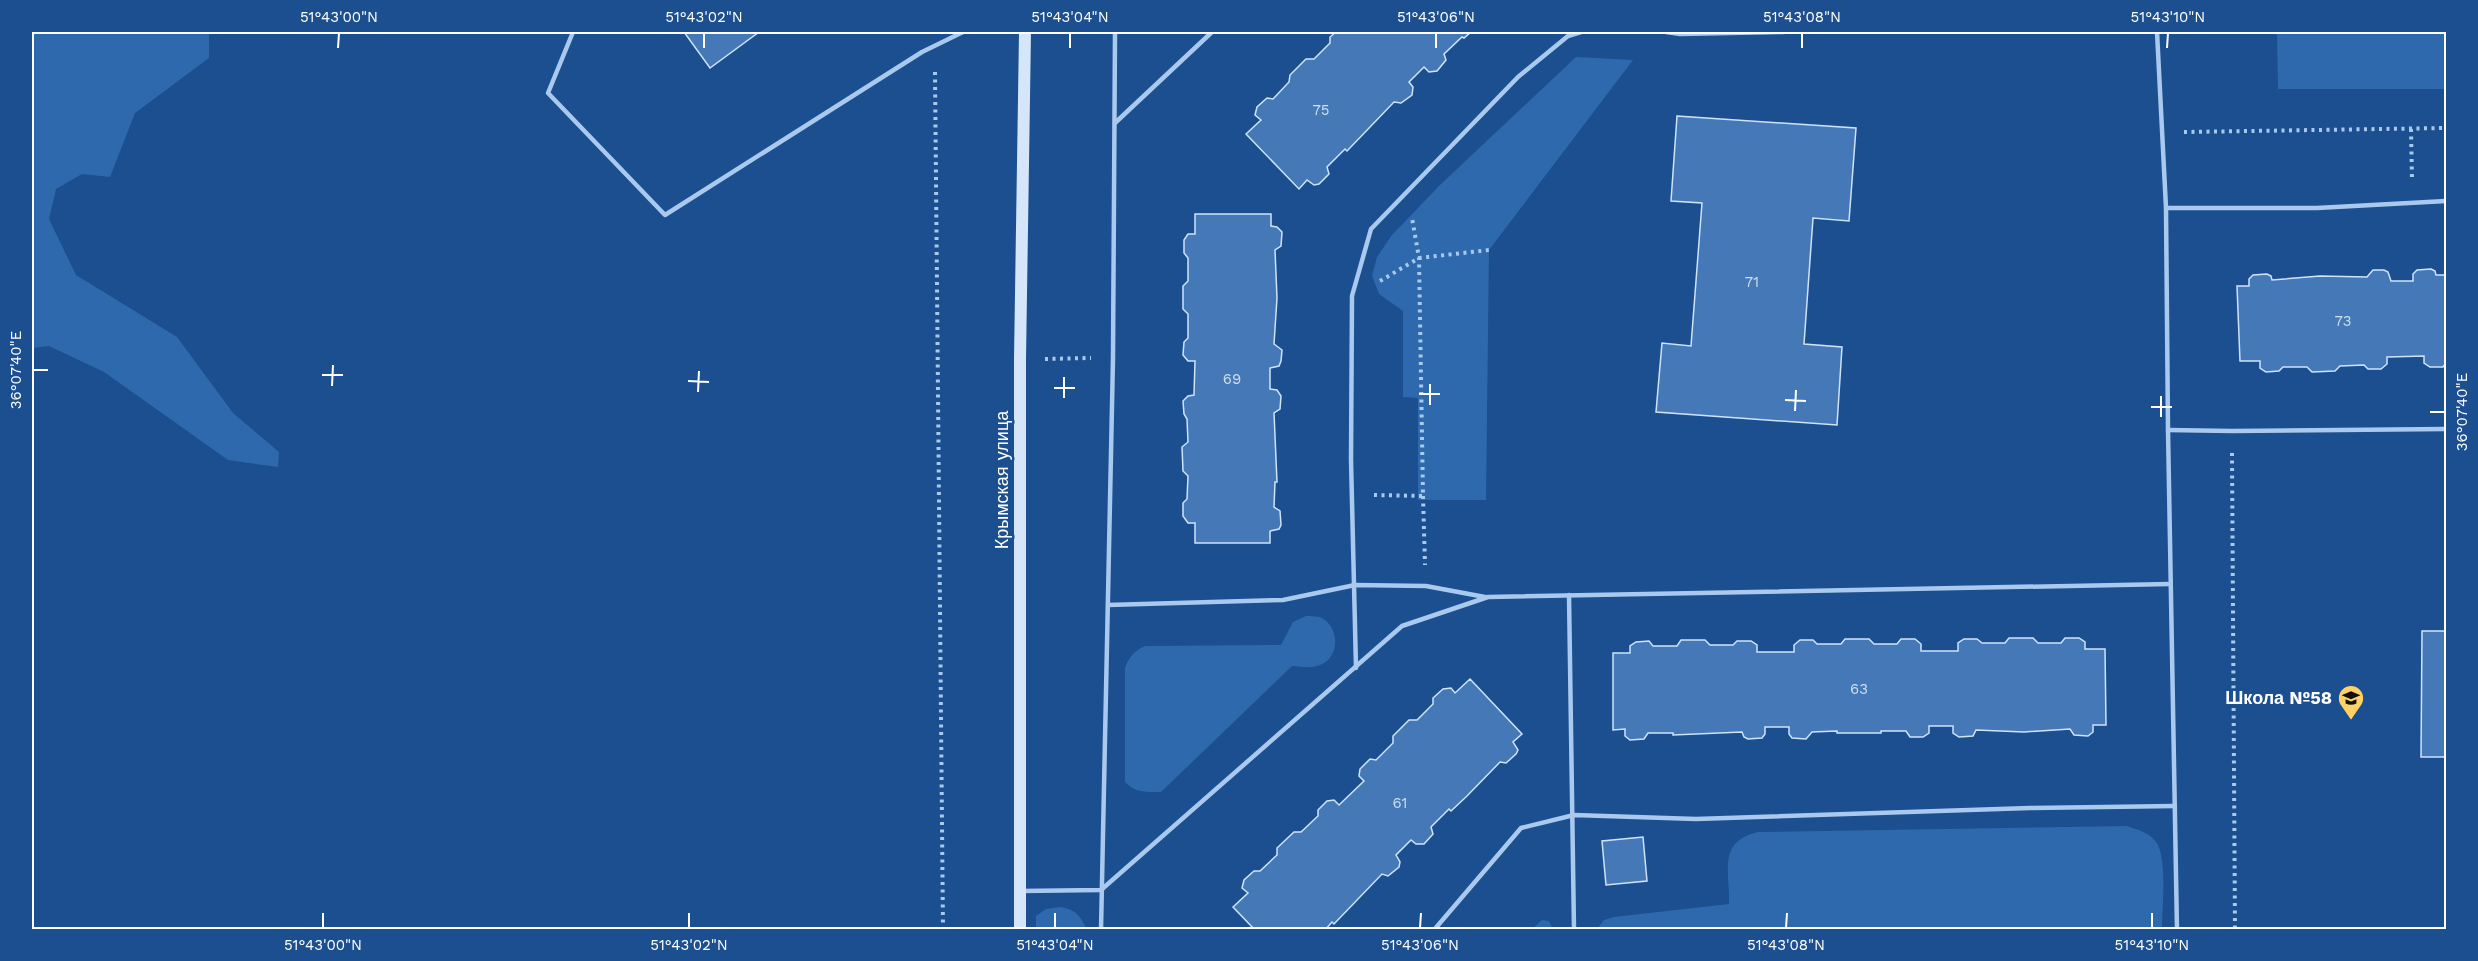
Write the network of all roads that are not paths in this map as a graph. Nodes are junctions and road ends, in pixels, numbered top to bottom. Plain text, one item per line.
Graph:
1 (573, 32) edge
2 (963, 32) edge
3 (1025, 32) edge
4 (1115, 32) edge
5 (1212, 32) edge
6 (1581, 32) edge
7 (1666, 32) edge
8 (1784, 32) edge
9 (2157, 32) edge
10 (1680, 33) edge
11 (1115, 123) junction
12 (2446, 201) edge
13 (2166, 207) junction
14 (2446, 429) edge
15 (2168, 430) junction
16 (2170, 584) junction
17 (1355, 585) junction
18 (1569, 596) junction
19 (1488, 597) junction
20 (1108, 605) junction
21 (1356, 668) junction
22 (2175, 806) junction
23 (1574, 815) junction
24 (1101, 890) junction
25 (1020, 891) junction
26 (1020, 930) edge
27 (1101, 930) edge
28 (1434, 930) edge
29 (1574, 930) edge
30 (2177, 930) edge

1 - 2 lane
3 - 25 street, Крымская улица
4 - 11 lane
5 - 11 lane
6 - 17 lane
7 - 10 lane
8 - 10 lane
9 - 13 lane
11 - 20 lane
12 - 13 lane
13 - 15 lane
14 - 15 lane
15 - 16 lane
16 - 18 lane
16 - 22 lane
17 - 19 lane
17 - 20 lane
17 - 21 lane
18 - 19 lane
18 - 23 lane
19 - 21 lane
20 - 24 lane
21 - 24 lane
22 - 23 lane
22 - 30 lane
23 - 28 lane
23 - 29 lane
24 - 25 lane
24 - 27 lane
25 - 26 street, Крымская улица

